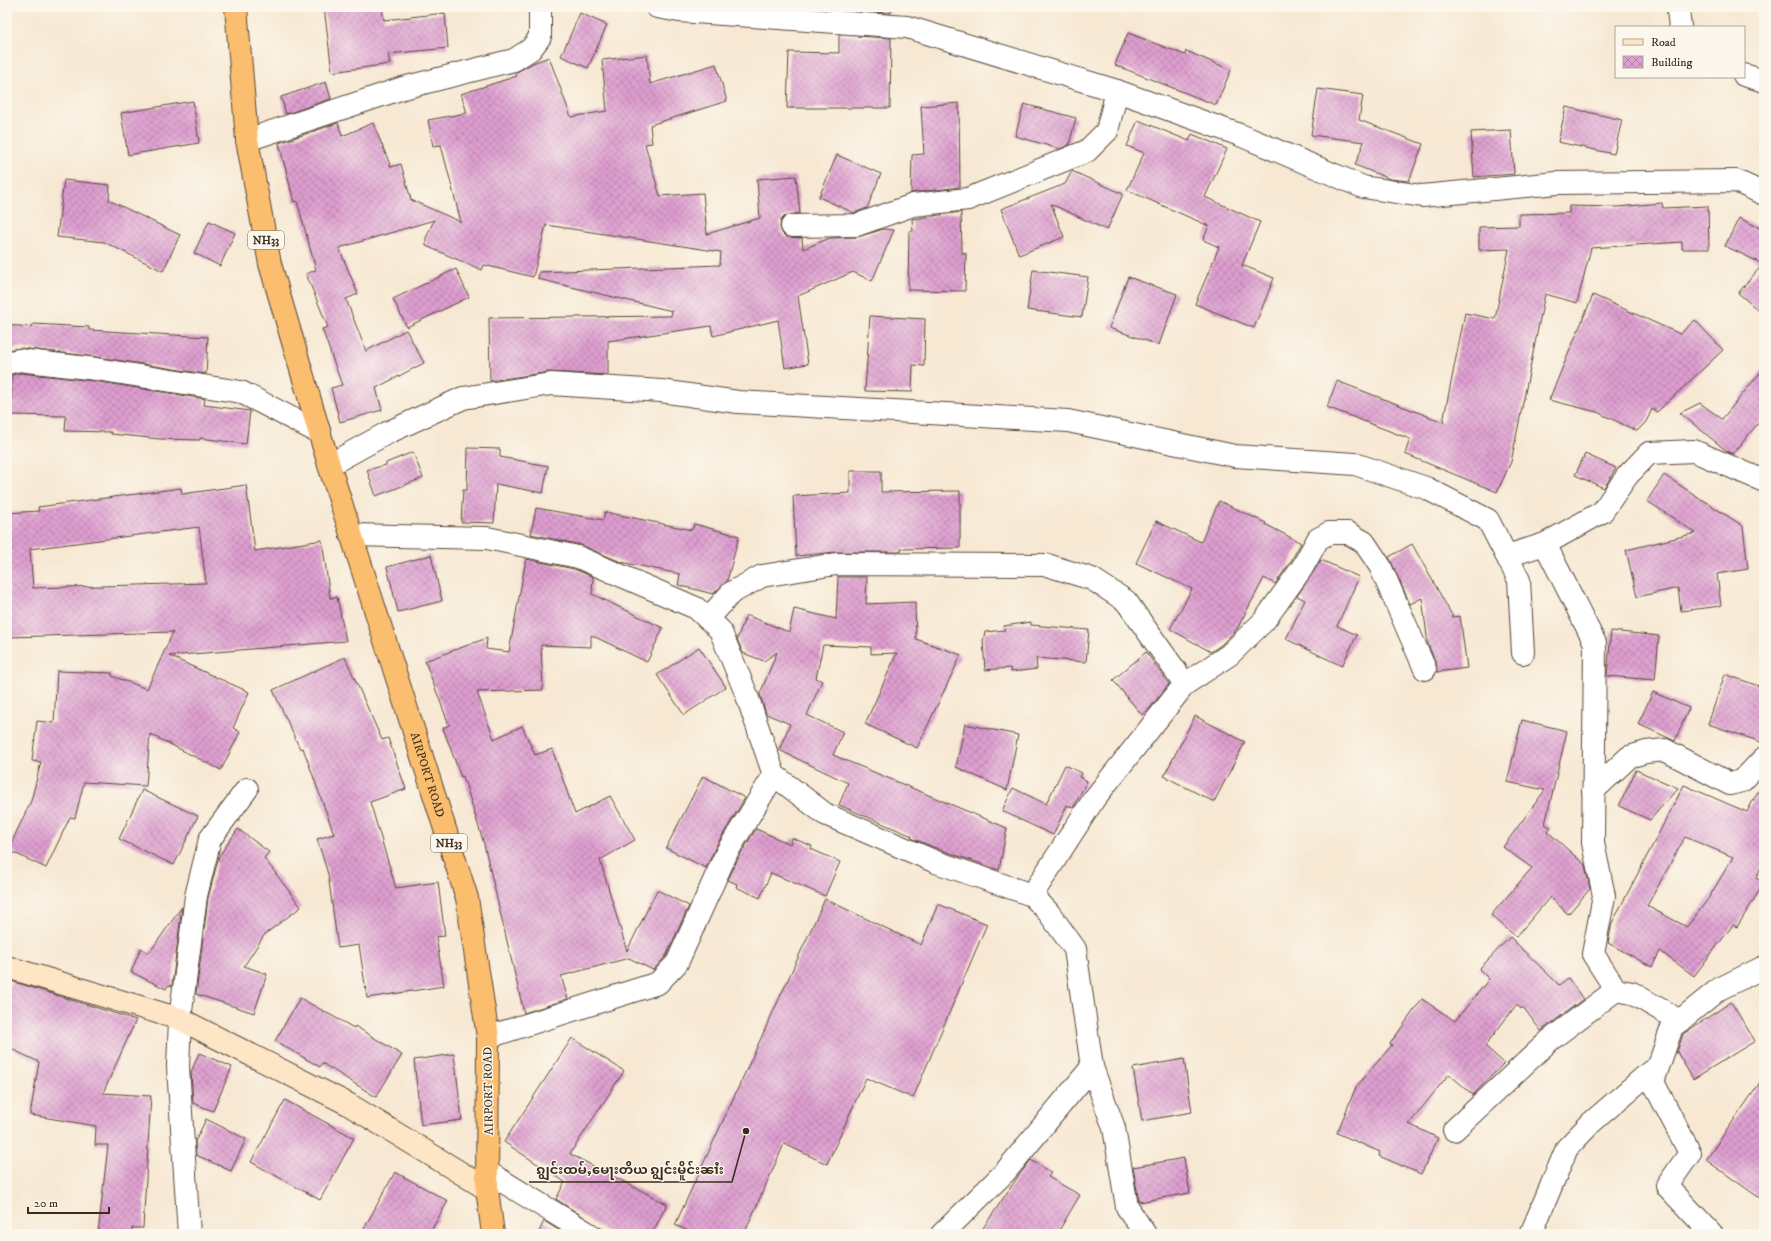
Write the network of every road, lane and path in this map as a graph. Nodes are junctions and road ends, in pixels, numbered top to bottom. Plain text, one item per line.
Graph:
1 (236, 7) edge
2 (540, 7) edge
3 (657, 7) edge
4 (1745, 75) edge
5 (1764, 81) edge
6 (1117, 91) junction
7 (247, 140) junction
8 (1764, 194) edge
9 (792, 226) dead end
10 (7, 363) edge
11 (320, 433) junction
12 (329, 466) junction
13 (1764, 482) edge
14 (351, 535) junction
15 (1545, 544) junction
16 (1507, 556) junction
17 (708, 619) junction
18 (1524, 653) dead end
19 (1425, 669) dead end
20 (1185, 684) junction
21 (1764, 758) edge
22 (774, 775) junction
23 (247, 789) dead end
24 (1593, 791) junction
25 (1032, 895) junction
26 (7, 966) edge
27 (1764, 967) edge
28 (1616, 990) junction
29 (180, 1019) junction
30 (1680, 1021) junction
31 (488, 1037) junction
32 (1658, 1065) junction
33 (1092, 1067) junction
34 (1454, 1130) dead end
35 (488, 1181) junction
36 (189, 1234) edge
37 (493, 1234) edge
38 (589, 1234) edge
39 (942, 1234) edge
40 (1145, 1234) edge
41 (1531, 1234) edge
42 (1712, 1234) edge

1 - 7 highway, NH33
2 - 7 street
3 - 6 street
4 - 5 street
6 - 8 street
6 - 9 street
7 - 11 highway, NH33
10 - 11 street
11 - 12 highway, NH33
12 - 14 highway, AIRPORT ROAD / NH33
12 - 16 street
13 - 15 street
14 - 17 street
14 - 31 highway, AIRPORT ROAD / NH33
15 - 16 street
15 - 24 street
16 - 18 street
17 - 20 street
17 - 22 street
19 - 20 street
20 - 25 street
21 - 24 street
22 - 25 street
22 - 31 street
23 - 29 street
24 - 28 street
25 - 33 street
26 - 29 street
27 - 30 street
28 - 30 street
28 - 34 street
29 - 35 street
29 - 36 street
30 - 32 street
31 - 35 highway, AIRPORT ROAD / NH33
32 - 41 street
32 - 42 street
33 - 39 street
33 - 40 street
35 - 37 highway, AIRPORT ROAD / NH33
35 - 38 street

